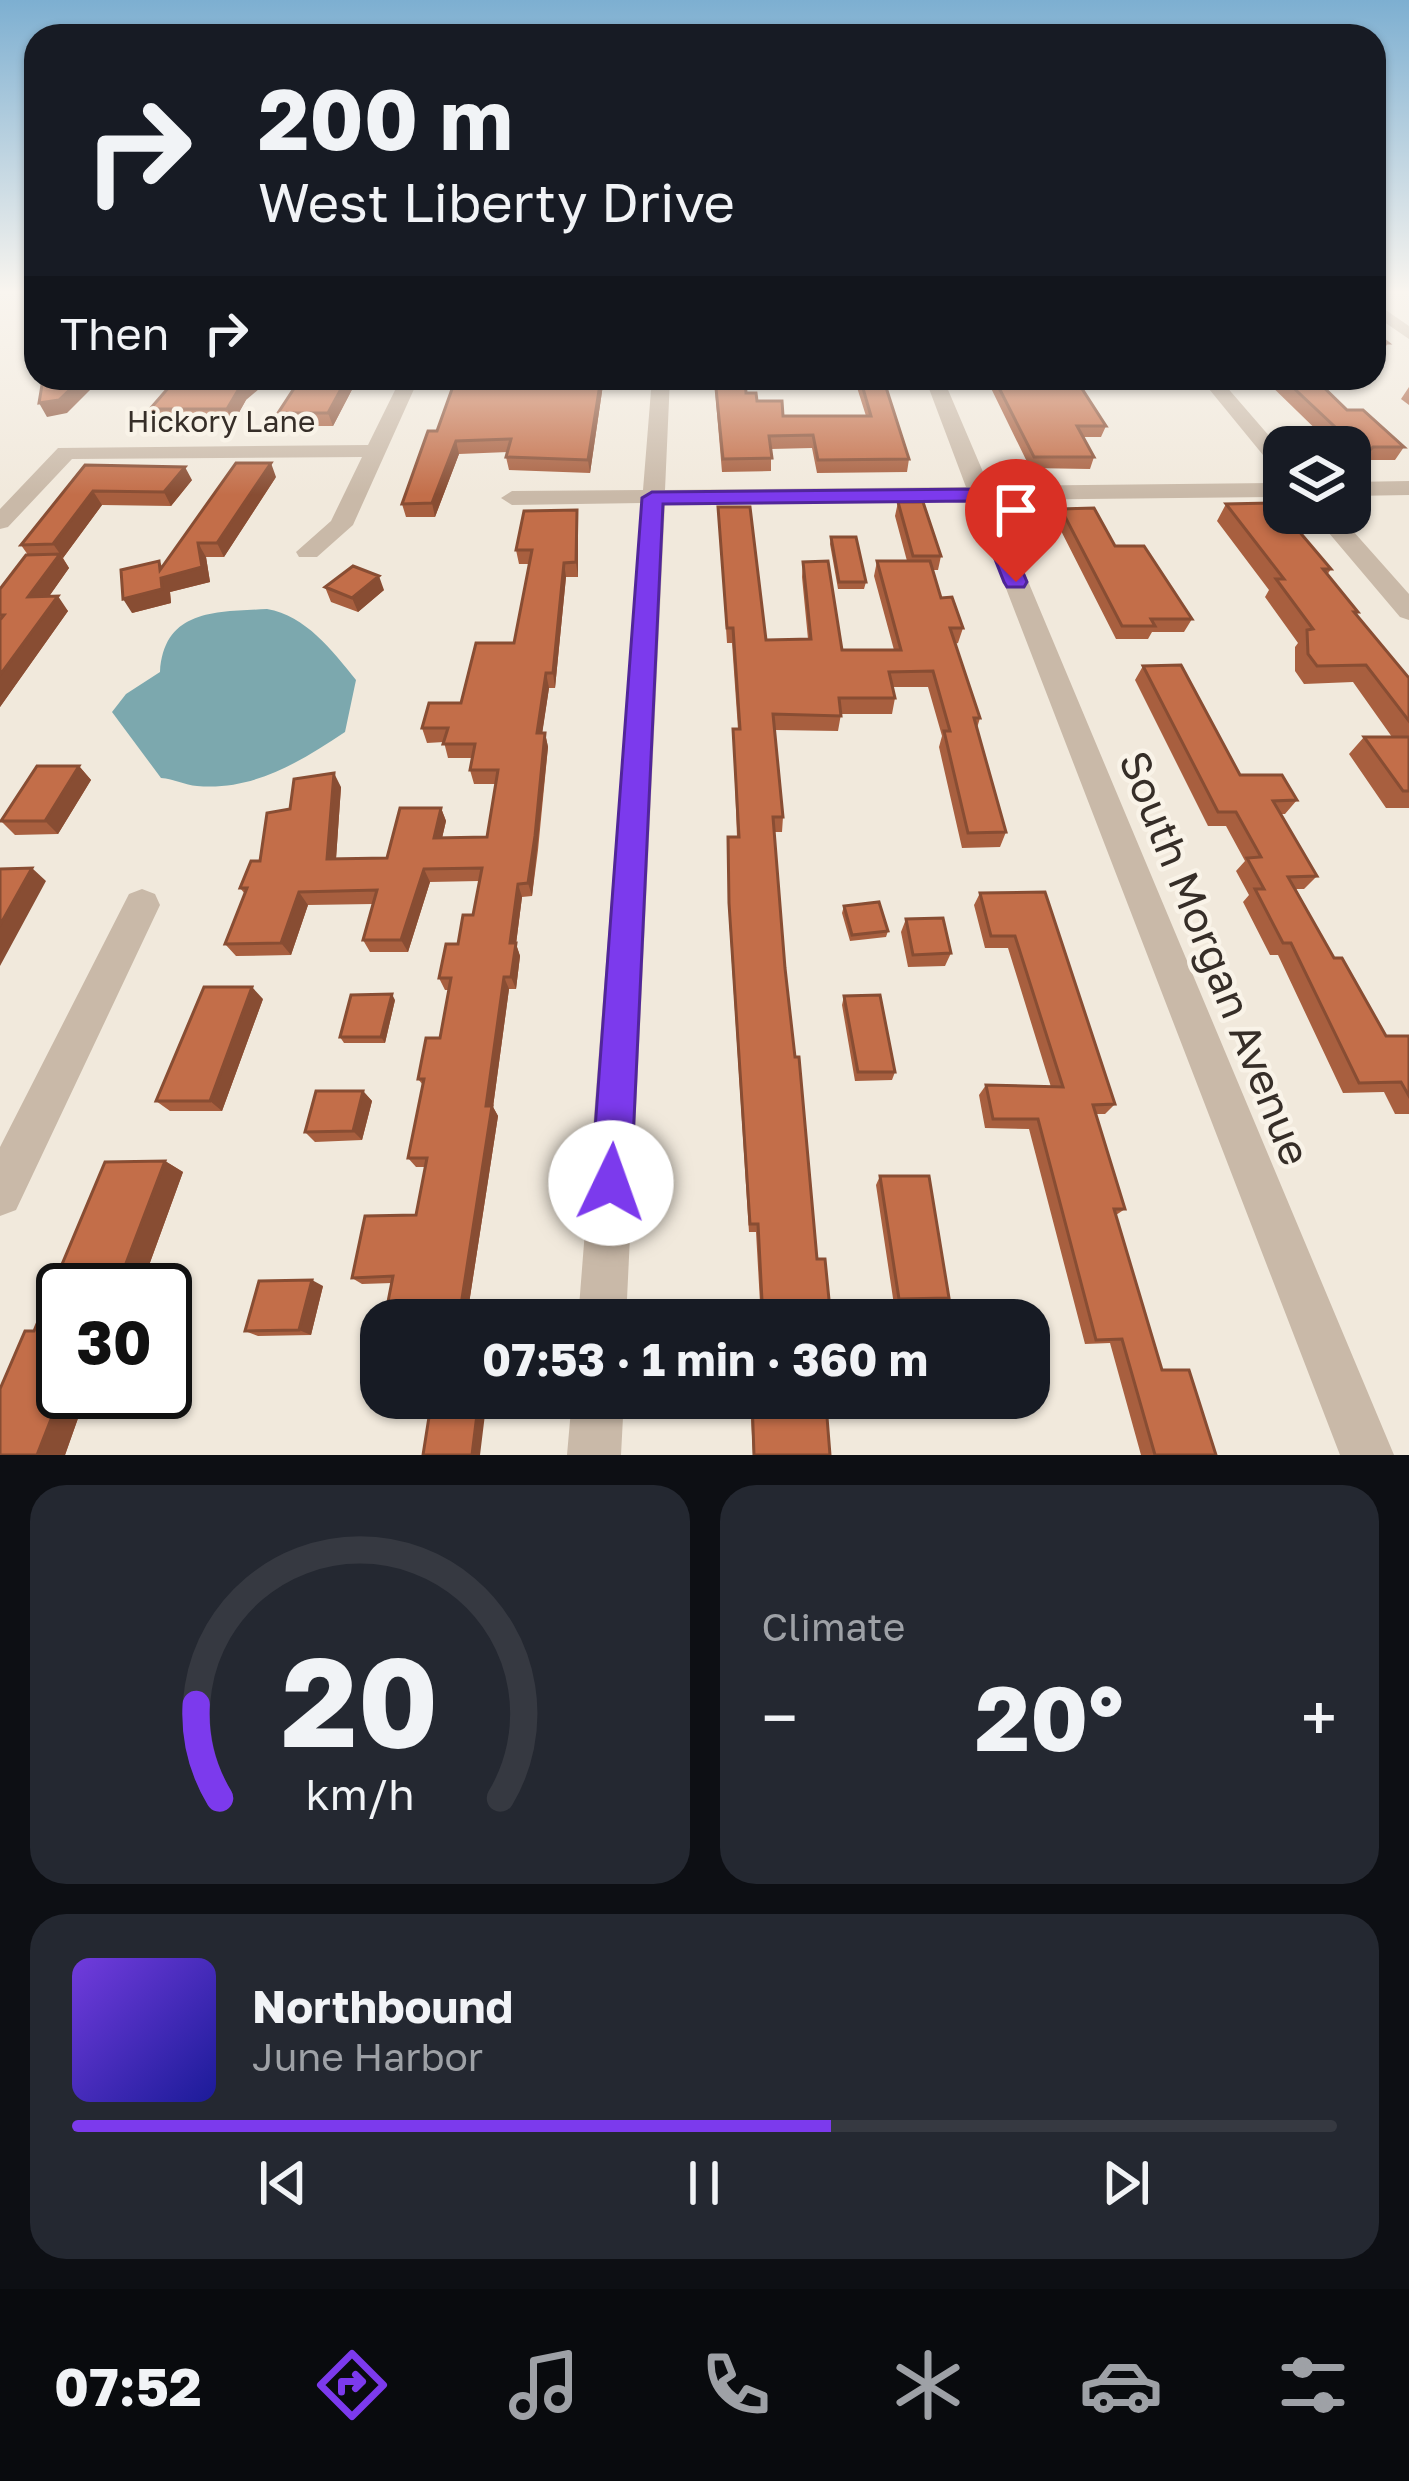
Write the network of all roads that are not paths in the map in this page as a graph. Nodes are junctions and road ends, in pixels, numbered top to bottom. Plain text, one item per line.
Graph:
1 (404, 390) edge
2 (660, 390) edge
3 (939, 390) edge
4 (1219, 390) edge
5 (1263, 441) edge
6 (376, 451) junction
7 (1409, 488) edge
8 (1371, 489) edge
9 (1263, 490) edge
10 (980, 495) junction
11 (512, 498) dead end
12 (652, 498) junction
13 (0, 523) edge
14 (1342, 534) edge
15 (308, 552) dead end
16 (1409, 611) edge
17 (142, 905) dead end
18 (0, 1194) edge
19 (603, 1299) edge
20 (597, 1419) edge
21 (594, 1455) edge
22 (1367, 1455) edge

1 - 6 street
2 - 12 street
3 - 10 street, South Morgan Avenue
4 - 5 street
6 - 13 street, Hickory Lane
6 - 15 street
7 - 8 street
9 - 10 street
10 - 12 street
10 - 22 street, South Morgan Avenue
11 - 12 street
12 - 19 street
14 - 16 street
17 - 18 street
20 - 21 street

